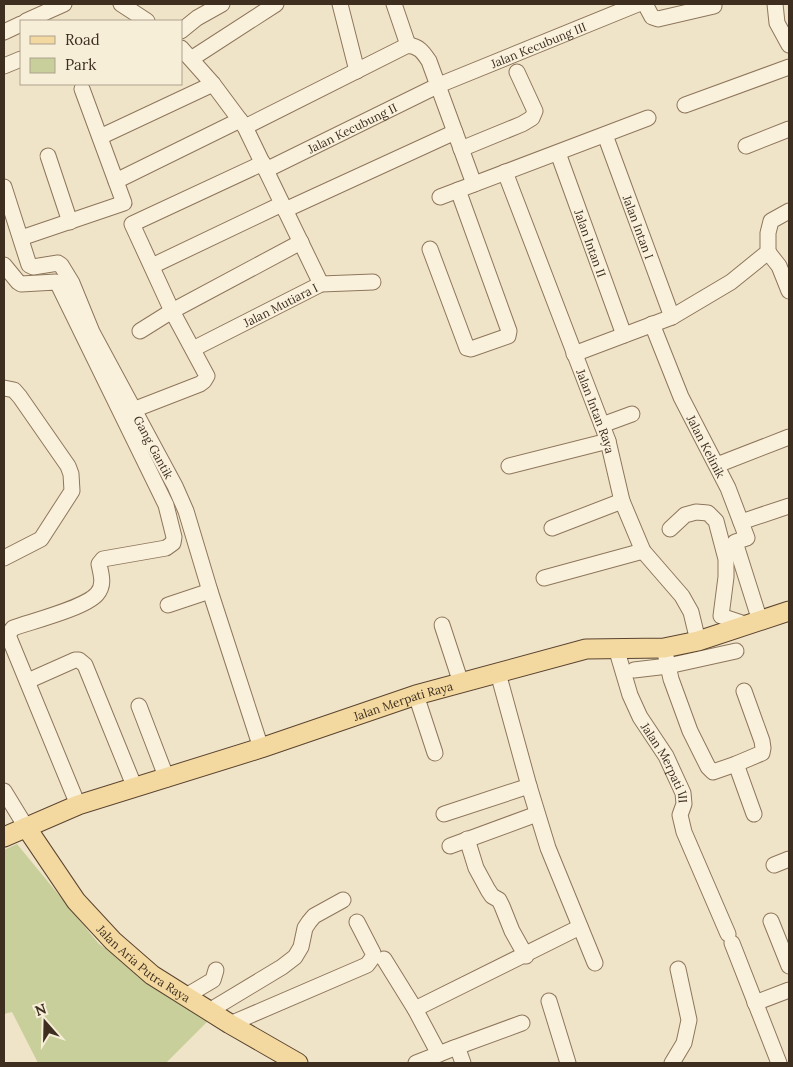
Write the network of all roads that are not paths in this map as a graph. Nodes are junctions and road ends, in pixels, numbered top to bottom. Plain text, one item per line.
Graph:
1 (64, 4) edge
2 (121, 4) edge
3 (222, 4) edge
4 (276, 4) edge
5 (340, 4) edge
6 (394, 4) edge
7 (638, 4) edge
8 (645, 4) edge
9 (775, 4) edge
10 (714, 6) dead end
11 (28, 20) edge
12 (143, 20) edge
13 (20, 24) edge
14 (182, 30) edge
15 (4, 32) edge
16 (789, 45) edge
17 (410, 46) junction
18 (186, 53) edge
19 (20, 59) edge
20 (4, 66) edge
21 (789, 67) edge
22 (357, 71) junction
23 (517, 72) dead end
24 (213, 84) junction
25 (439, 85) junction
26 (82, 89) dead end
27 (685, 105) dead end
28 (648, 118) dead end
29 (243, 124) junction
30 (789, 129) edge
31 (455, 132) junction
32 (605, 135) junction
33 (100, 137) junction
34 (746, 146) dead end
35 (461, 149) junction
36 (558, 153) junction
37 (48, 156) dead end
38 (264, 166) junction
39 (506, 172) junction
40 (116, 181) junction
41 (474, 184) junction
42 (4, 187) edge
43 (458, 190) junction
44 (440, 197) dead end
45 (284, 207) junction
46 (789, 211) edge
47 (70, 222) junction
48 (21, 238) junction
49 (301, 242) junction
50 (430, 249) dead end
51 (768, 252) junction
52 (4, 265) edge
53 (152, 266) junction
54 (373, 282) dead end
55 (321, 284) junction
56 (789, 291) edge
57 (172, 311) junction
58 (672, 317) junction
59 (652, 324) junction
60 (140, 331) dead end
61 (624, 335) junction
62 (193, 348) junction
63 (574, 354) junction
64 (4, 388) edge
65 (132, 410) junction
66 (632, 414) dead end
67 (602, 424) junction
68 (789, 437) edge
69 (608, 441) junction
70 (717, 465) junction
71 (509, 466) dead end
72 (622, 502) junction
73 (789, 506) edge
74 (741, 522) junction
75 (552, 528) dead end
76 (670, 529) dead end
77 (642, 551) junction
78 (4, 558) edge
79 (544, 578) dead end
80 (210, 591) junction
81 (168, 605) dead end
82 (789, 611) edge
83 (721, 616) junction
84 (754, 623) junction
85 (442, 625) dead end
86 (706, 645) junction
87 (616, 648) junction
88 (736, 651) dead end
89 (666, 657) junction
90 (634, 670) dead end
91 (498, 673) junction
92 (30, 680) dead end
93 (461, 683) junction
94 (744, 691) dead end
95 (416, 695) junction
96 (139, 706) dead end
97 (261, 748) junction
98 (435, 753) dead end
99 (736, 764) junction
100 (166, 778) junction
101 (529, 786) junction
102 (135, 788) junction
103 (6, 800) edge
104 (78, 805) junction
105 (444, 814) dead end
106 (537, 814) junction
107 (754, 814) dead end
108 (26, 827) junction
109 (4, 837) edge
110 (467, 840) junction
111 (450, 846) dead end
112 (789, 859) edge
113 (774, 865) dead end
114 (342, 900) dead end
115 (771, 921) dead end
116 (357, 922) dead end
117 (580, 928) junction
118 (526, 956) junction
119 (384, 960) dead end
120 (595, 963) dead end
121 (789, 966) edge
122 (678, 969) dead end
123 (216, 970) dead end
124 (789, 990) edge
125 (186, 996) junction
126 (549, 1001) dead end
127 (755, 1003) junction
128 (415, 1009) junction
129 (209, 1011) junction
130 (522, 1023) dead end
131 (230, 1024) junction
132 (454, 1048) junction
133 (439, 1054) junction
134 (288, 1061) edge
135 (416, 1063) edge
136 (463, 1063) edge
137 (568, 1063) edge
138 (672, 1063) edge
139 (779, 1063) edge

1 - 11 street
2 - 12 street
3 - 14 street
4 - 18 street
5 - 22 street
6 - 17 street
7 - 25 street, Jalan Kecubung III
8 - 10 street
9 - 16 street
13 - 15 street
17 - 22 street
17 - 25 street
18 - 24 street
19 - 20 street
21 - 27 street
22 - 29 street
23 - 35 street
24 - 29 street
24 - 33 street
25 - 31 street
25 - 38 street, Jalan Kecubung II
26 - 33 street
28 - 32 street
29 - 38 street
29 - 40 street
30 - 34 street
31 - 35 street
31 - 45 street
32 - 36 street
32 - 58 street, Jalan Intan I
33 - 40 street
35 - 41 street
36 - 39 street
36 - 61 street, Jalan Intan II
37 - 47 street
38 - 45 street
38 - 53 street, Jalan Kecubung II
39 - 41 street
39 - 63 street, Jalan Intan Raya
40 - 47 street
41 - 43 street
42 - 48 street, Gang Gantik
43 - 44 street
43 - 50 street
45 - 49 street
45 - 53 street
46 - 51 street
47 - 48 street
48 - 65 street, Gang Gantik
49 - 55 street
49 - 57 street
51 - 56 street
51 - 58 street
52 - 104 street
53 - 57 street
54 - 55 street, Jalan Mutiara I
55 - 62 street, Jalan Mutiara I
57 - 60 street
57 - 62 street
58 - 59 street
59 - 61 street
59 - 70 street, Jalan Kelinik
61 - 63 street
62 - 65 street
63 - 67 street, Jalan Intan Raya
64 - 78 street
65 - 80 street, Gang Gantik
66 - 67 street
67 - 69 street, Jalan Intan Raya
68 - 70 street
69 - 71 street
69 - 72 street, Jalan Intan Raya
70 - 74 street, Jalan Kelinik
72 - 75 street
72 - 77 street, Jalan Intan Raya
73 - 74 street
74 - 84 street
76 - 83 street
77 - 79 street
77 - 86 street, Jalan Intan Raya
80 - 81 street
80 - 97 street, Gang Gantik
82 - 84 main road, Jalan Merpati Raya
83 - 84 street
83 - 86 street
84 - 86 main road, Jalan Merpati Raya
85 - 93 street
86 - 88 street
86 - 89 main road, Jalan Merpati Raya
87 - 89 main road, Jalan Merpati Raya
87 - 91 main road, Jalan Merpati Raya
87 - 127 street, Jalan Merpati III
89 - 90 street
89 - 99 street
91 - 93 main road, Jalan Merpati Raya
91 - 101 street
92 - 102 street
93 - 95 main road, Jalan Merpati Raya
94 - 99 street
95 - 97 main road, Jalan Merpati Raya
95 - 98 street
96 - 100 street
97 - 100 main road, Jalan Merpati Raya
99 - 107 street
100 - 102 main road, Jalan Merpati Raya
101 - 105 street
101 - 106 street
102 - 104 main road, Jalan Merpati Raya
103 - 108 street
104 - 108 main road, Jalan Merpati Raya
106 - 110 street
106 - 117 street
108 - 109 main road, Jalan Merpati Raya
108 - 125 main road, Jalan Aria Putra Raya
110 - 111 street
110 - 118 street
112 - 113 street
114 - 129 street
115 - 121 street
116 - 131 street
117 - 118 street
117 - 120 street
118 - 128 street
119 - 128 street
122 - 138 street
123 - 125 street
124 - 127 street
125 - 129 main road, Jalan Aria Putra Raya
126 - 137 street
127 - 139 street, Jalan Merpati III
128 - 133 street
129 - 131 main road, Jalan Aria Putra Raya
130 - 132 street
131 - 134 main road, Jalan Aria Putra Raya
132 - 133 street
132 - 136 street
133 - 135 street

